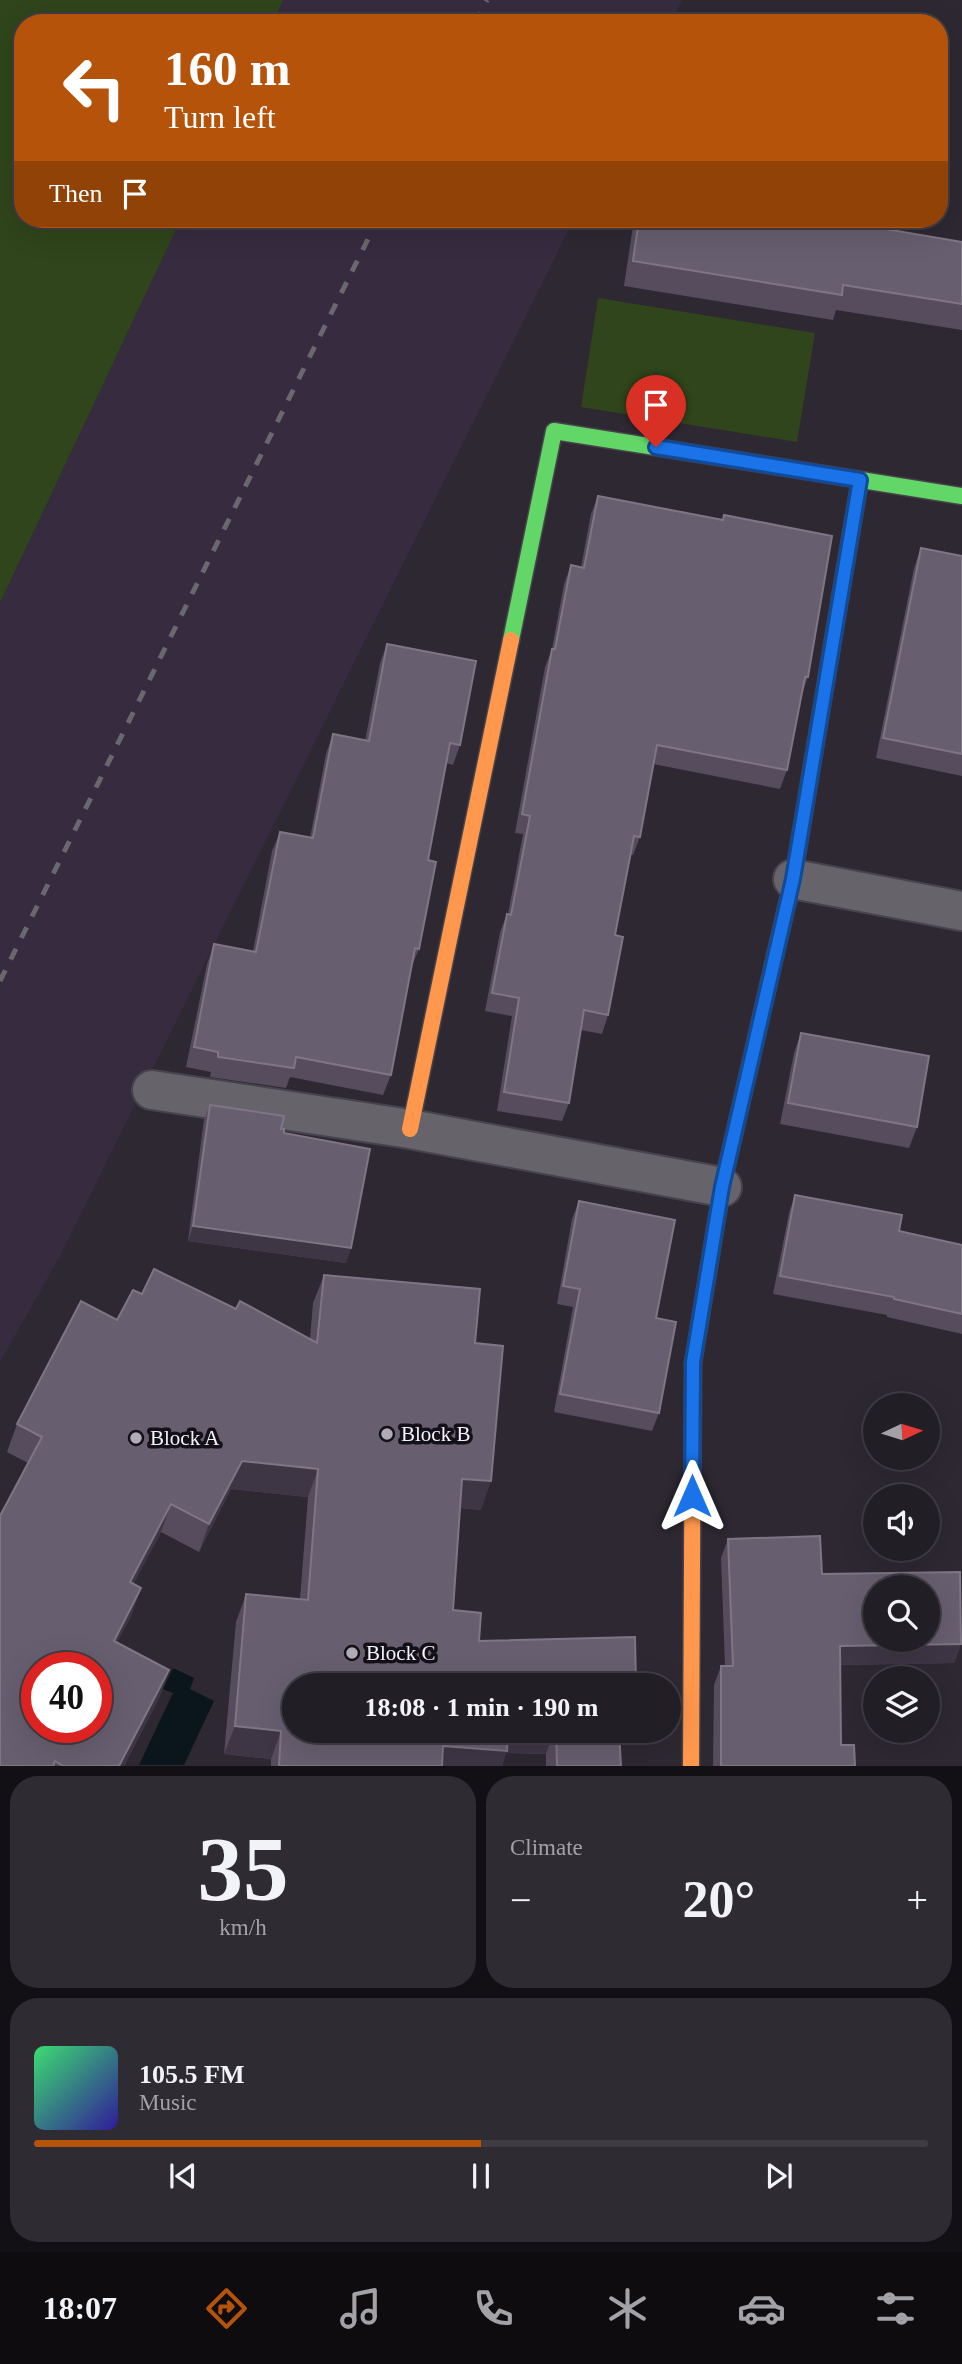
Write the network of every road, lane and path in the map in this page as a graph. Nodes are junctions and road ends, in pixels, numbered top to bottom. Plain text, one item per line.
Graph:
1 (860, 480) junction
2 (962, 496) edge
3 (793, 879) junction
4 (962, 911) edge
5 (152, 1090) dead end
6 (410, 1129) junction
7 (722, 1187) junction
8 (691, 1766) edge

1 - 2 street
1 - 3 street
1 - 6 street
3 - 4 street
3 - 7 street
5 - 6 street
6 - 7 street
7 - 8 street

